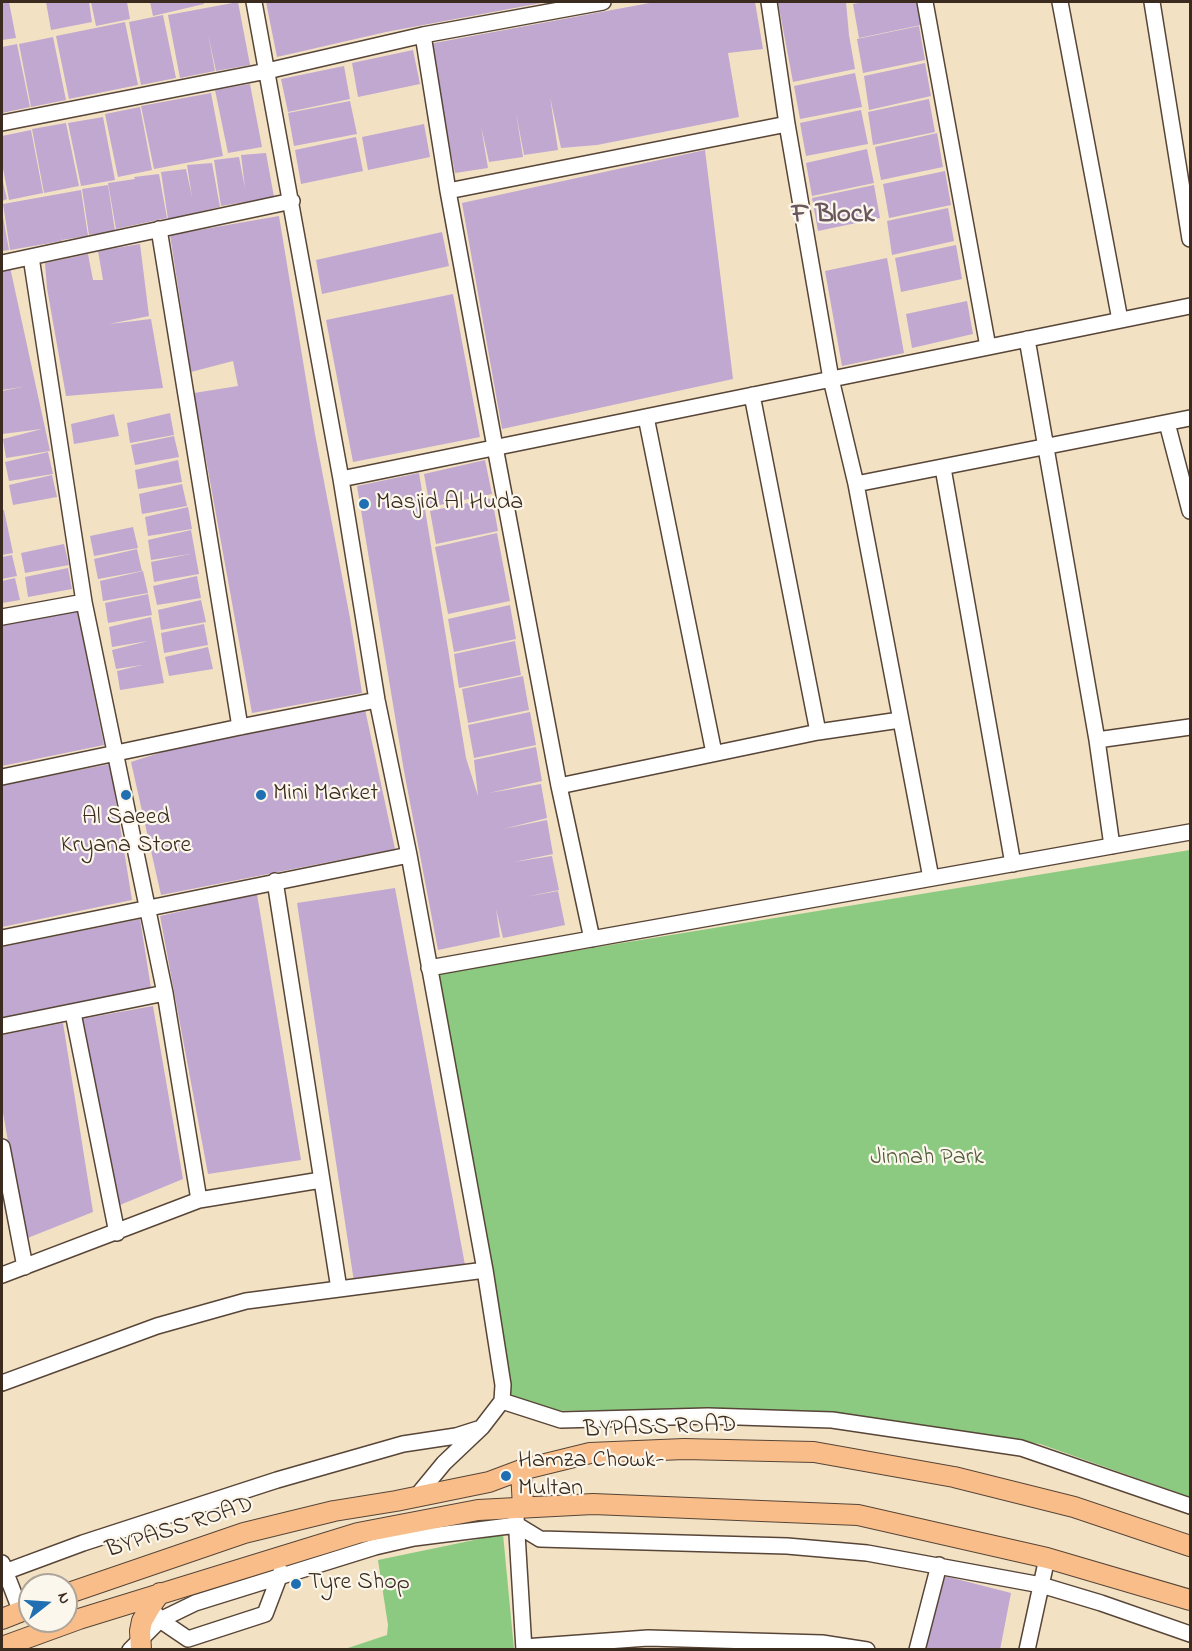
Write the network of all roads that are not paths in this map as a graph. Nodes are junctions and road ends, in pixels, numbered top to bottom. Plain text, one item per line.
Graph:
1 (254, 2) edge
2 (603, 2) edge
3 (769, 2) edge
4 (925, 2) edge
5 (1060, 2) edge
6 (1152, 2) edge
7 (423, 35) junction
8 (267, 71) junction
9 (2, 123) edge
10 (787, 124) junction
11 (448, 190) junction
12 (292, 201) junction
13 (159, 229) junction
14 (1191, 239) edge
15 (31, 256) junction
16 (2, 263) edge
17 (1191, 306) edge
18 (1120, 320) junction
19 (1027, 339) junction
20 (988, 347) junction
21 (831, 379) junction
22 (752, 395) junction
23 (646, 417) junction
24 (1191, 418) edge
25 (1167, 423) junction
26 (1046, 446) junction
27 (495, 447) junction
28 (943, 468) junction
29 (341, 479) junction
30 (856, 484) junction
31 (1191, 511) edge
32 (84, 602) junction
33 (2, 616) edge
34 (377, 700) junction
35 (900, 720) junction
36 (240, 726) junction
37 (1191, 727) edge
38 (818, 732) junction
39 (1097, 740) junction
40 (714, 753) junction
41 (114, 754) junction
42 (2, 777) edge
43 (559, 786) junction
44 (1191, 832) edge
45 (1112, 846) junction
46 (409, 855) junction
47 (1013, 864) junction
48 (931, 878) junction
49 (275, 881) junction
50 (148, 907) junction
51 (2, 938) edge
52 (592, 939) junction
53 (429, 968) junction
54 (165, 993) junction
55 (73, 1013) junction
56 (2, 1026) edge
57 (2, 1147) edge
58 (321, 1180) junction
59 (199, 1200) junction
60 (117, 1233) junction
61 (25, 1267) junction
62 (485, 1270) junction
63 (2, 1275) edge
64 (339, 1289) junction
65 (2, 1383) edge
66 (502, 1401) junction
67 (482, 1427) junction
68 (521, 1470) junction
69 (416, 1497) junction
70 (1191, 1506) edge
71 (518, 1513) junction
72 (1191, 1546) edge
73 (286, 1555) junction
74 (1047, 1558) junction
75 (939, 1565) junction
76 (3, 1569) edge
77 (280, 1577) junction
78 (1041, 1584) junction
79 (78, 1590) edge
80 (18, 1597) edge
81 (1191, 1600) edge
82 (157, 1607) junction
83 (18, 1613) edge
84 (2, 1619) edge
85 (1191, 1634) edge
86 (821, 1646) edge
87 (2, 1647) edge
88 (137, 1647) edge
89 (524, 1648) edge
90 (867, 1650) edge
91 (917, 1650) edge
92 (1027, 1650) edge

1 - 8 street
2 - 7 street
3 - 10 street
4 - 20 street
5 - 18 street
6 - 14 street
7 - 8 street
7 - 11 street
8 - 9 street
8 - 12 street
10 - 11 street
10 - 21 street
11 - 27 street
12 - 13 street
12 - 29 street
13 - 15 street
13 - 36 street
15 - 16 street
15 - 32 street
17 - 18 street
18 - 19 street
19 - 20 street
19 - 26 street
20 - 21 street
21 - 22 street
21 - 30 street
22 - 23 street
22 - 38 street
23 - 27 street
23 - 40 street
24 - 25 street
25 - 26 street
25 - 31 street
26 - 28 street
26 - 39 street
27 - 29 street
27 - 43 street
28 - 30 street
28 - 47 street
29 - 34 street
30 - 35 street
32 - 33 street
32 - 41 street
34 - 36 street
34 - 46 street
35 - 38 street
35 - 48 street
36 - 41 street
37 - 39 street
38 - 40 street
39 - 45 street
40 - 43 street
41 - 42 street
41 - 50 street
43 - 52 street
44 - 45 street
45 - 47 street
46 - 49 street
46 - 53 street
47 - 48 street
48 - 52 street
49 - 50 street
49 - 58 street
50 - 51 street
50 - 54 street
52 - 53 street
53 - 62 street
54 - 55 street
54 - 59 street
55 - 56 street
55 - 60 street
57 - 61 street
58 - 59 street
58 - 64 street
59 - 60 street
60 - 61 street
61 - 63 street
62 - 64 street
62 - 66 street
64 - 65 street
66 - 67 street
66 - 70 street
67 - 69 street
67 - 76 street
68 - 69 main road, BYPASS ROAD
68 - 71 main road
68 - 72 main road, BYPASS ROAD
69 - 79 main road, BYPASS ROAD
71 - 73 main road
71 - 74 main road
71 - 75 street
71 - 77 street
71 - 89 street
73 - 77 street
73 - 82 main road
74 - 78 street
74 - 81 main road
75 - 78 street
75 - 91 street
76 - 80 street
77 - 82 street
77 - 82 street
78 - 85 street
78 - 92 street
82 - 87 main road
82 - 88 main road
83 - 84 main road
86 - 89 street
86 - 90 street

